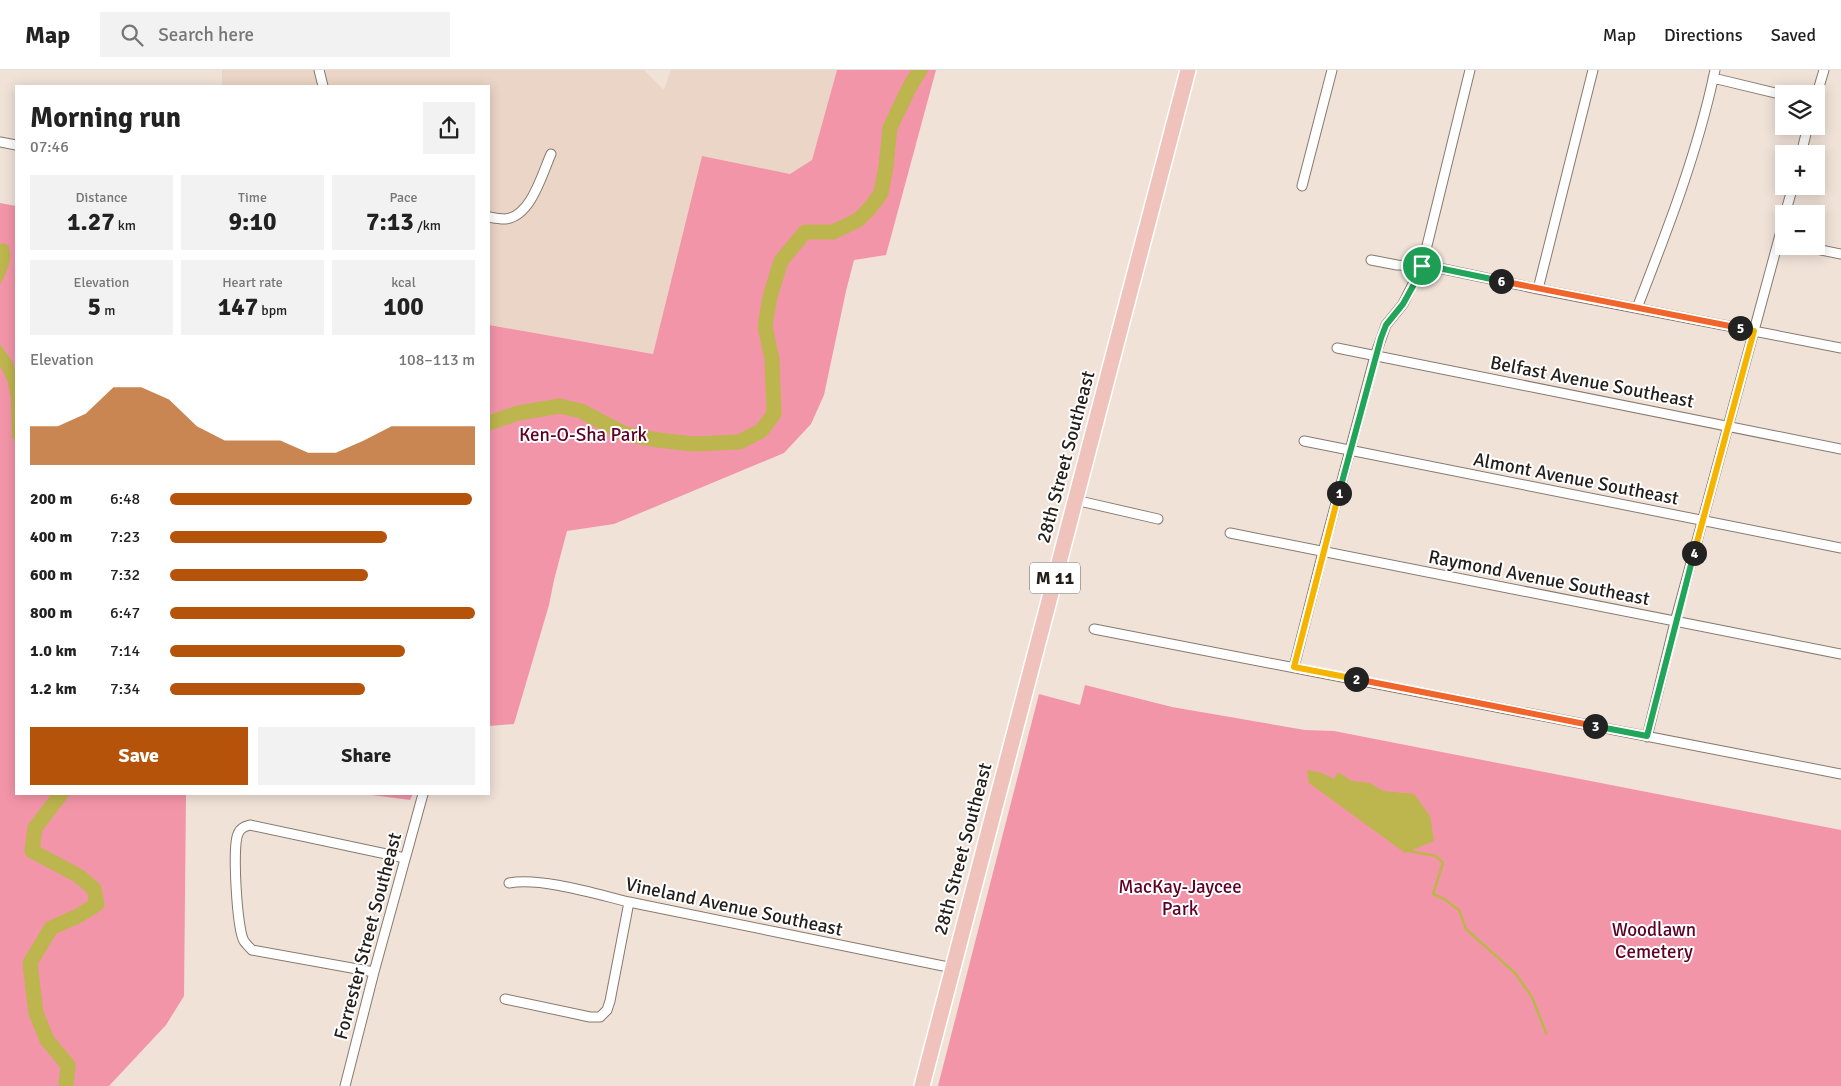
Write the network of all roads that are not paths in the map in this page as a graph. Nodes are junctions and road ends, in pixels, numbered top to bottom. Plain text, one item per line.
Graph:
1 (319, 70) edge
2 (1188, 70) edge
3 (1332, 70) edge
4 (1470, 70) edge
5 (1594, 70) edge
6 (1824, 70) edge
7 (1714, 74) edge
8 (323, 85) edge
9 (1820, 85) edge
10 (1775, 93) edge
11 (0, 142) edge
12 (15, 145) edge
13 (551, 154) dead end
14 (1302, 186) dead end
15 (490, 217) edge
16 (1825, 251) edge
17 (1841, 254) edge
18 (1777, 255) edge
19 (1371, 260) dead end
20 (1422, 266) junction
21 (1538, 289) junction
22 (1637, 308) junction
23 (1754, 331) junction
24 (1337, 348) dead end
25 (1841, 348) edge
26 (1376, 356) junction
27 (1728, 426) junction
28 (1304, 441) dead end
29 (1841, 448) edge
30 (1351, 451) junction
31 (1075, 500) junction
32 (1158, 519) dead end
33 (1703, 521) junction
34 (1230, 533) dead end
35 (1841, 548) edge
36 (1323, 552) junction
37 (1675, 622) junction
38 (1094, 629) dead end
39 (1841, 654) edge
40 (1294, 667) junction
41 (1647, 736) junction
42 (1841, 774) edge
43 (423, 795) edge
44 (405, 858) junction
45 (508, 883) dead end
46 (629, 902) junction
47 (953, 968) junction
48 (374, 972) junction
49 (505, 999) dead end
50 (345, 1086) edge
51 (922, 1086) edge

1 - 8 street
2 - 31 main road, 28th Street Southeast / M 11
3 - 14 street
4 - 20 street
5 - 21 street
6 - 9 street
7 - 10 street
7 - 22 street
11 - 12 street
13 - 15 street
16 - 17 street
18 - 23 street
19 - 20 street
20 - 21 street
20 - 26 street
21 - 22 street
22 - 23 street
23 - 25 street
23 - 27 street
24 - 26 street, Belfast Avenue Southeast
26 - 27 street, Belfast Avenue Southeast
26 - 30 street
27 - 29 street, Belfast Avenue Southeast
27 - 33 street
28 - 30 street, Almont Avenue Southeast
30 - 33 street, Almont Avenue Southeast
30 - 36 street
31 - 32 street
31 - 47 main road, 28th Street Southeast / M 11
33 - 35 street, Almont Avenue Southeast
33 - 37 street
34 - 36 street, Raymond Avenue Southeast
36 - 37 street, Raymond Avenue Southeast
36 - 40 street
37 - 39 street, Raymond Avenue Southeast
37 - 41 street
38 - 40 street
40 - 41 street
41 - 42 street
43 - 44 street, Forrester Street Southeast
44 - 48 street, Forrester Street Southeast
44 - 48 street
45 - 46 street, Vineland Avenue Southeast
46 - 47 street, Vineland Avenue Southeast
46 - 49 street
47 - 51 main road, 28th Street Southeast / M 11
48 - 50 street, Forrester Street Southeast

